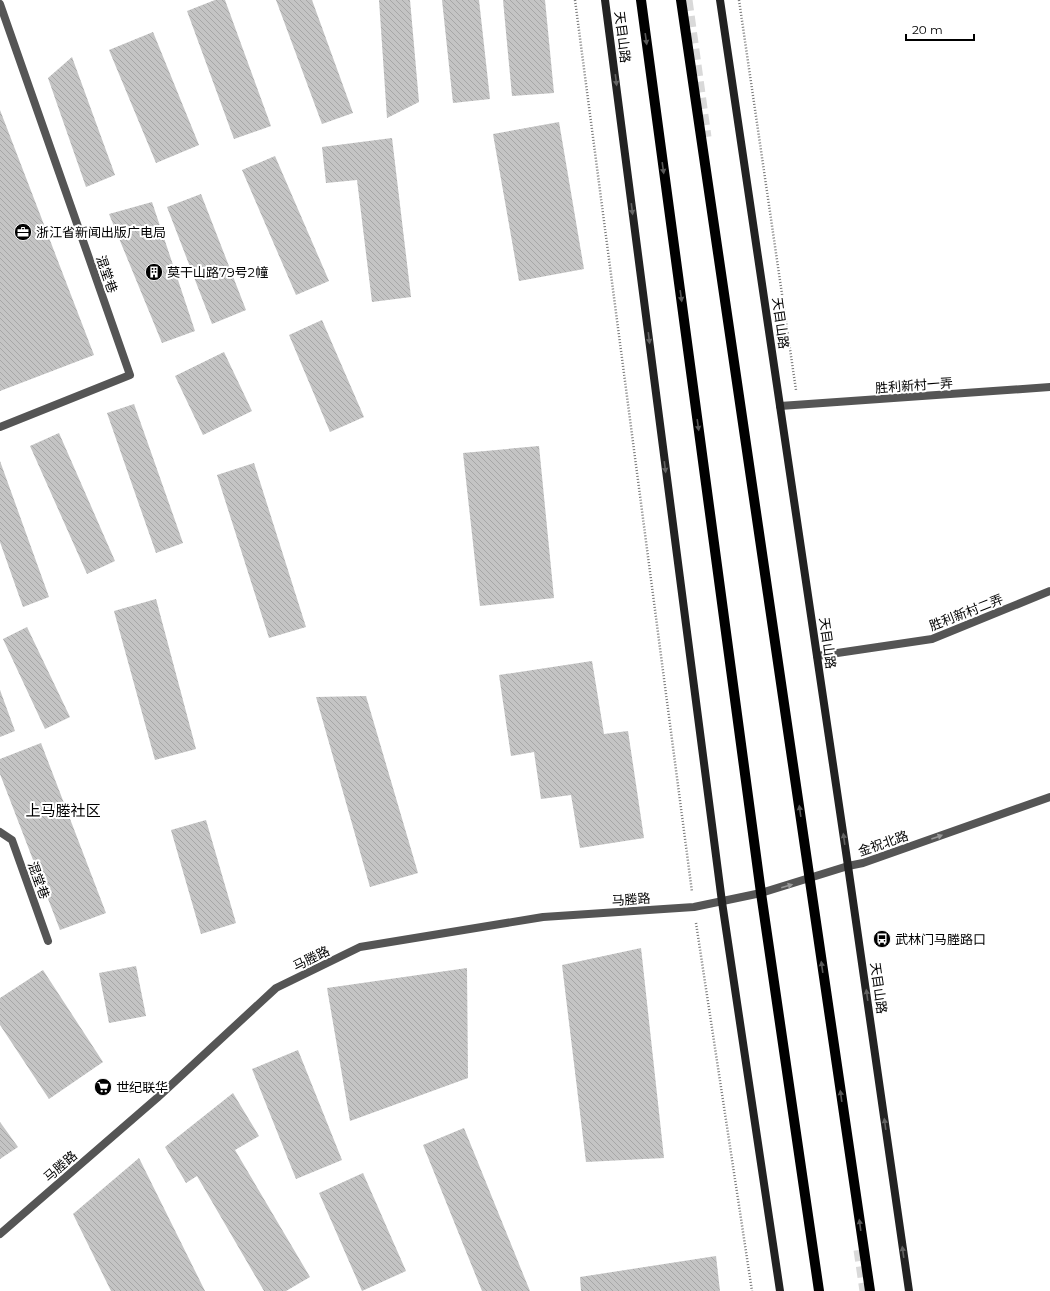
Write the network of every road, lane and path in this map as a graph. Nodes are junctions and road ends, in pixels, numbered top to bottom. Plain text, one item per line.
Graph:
1 (575, 0) edge
2 (605, 0) edge
3 (641, 0) edge
4 (681, 0) edge
5 (720, 0) edge
6 (0, 4) edge
7 (1050, 387) edge
8 (780, 406) junction
9 (0, 427) edge
10 (1050, 591) edge
11 (817, 656) junction
12 (1050, 797) edge
13 (0, 832) edge
14 (848, 866) junction
15 (809, 879) junction
16 (761, 893) junction
17 (722, 902) junction
18 (694, 907) junction
19 (48, 941) dead end
20 (0, 1234) edge
21 (752, 1291) edge
22 (780, 1291) edge
23 (819, 1291) edge
24 (870, 1291) edge
25 (909, 1291) edge

1 - 18 path
2 -> 17 main road, 天目山路
3 -> 16 main road, 天目山路
15 -> 4 main road
5 - 8 main road, 天目山路
6 - 9 street, 混堂巷
7 - 8 street, 胜利新村一弄
8 - 11 main road, 天目山路
10 - 11 street, 胜利新村二弄
14 -> 11 main road, 天目山路
14 -> 12 street, 金祝北路
13 - 19 street, 混堂巷
14 - 15 street, 金祝北路
25 -> 14 main road, 天目山路
16 -> 15 street, 金祝北路
24 -> 15 main road
16 - 17 street, 金祝北路
16 - 23 main road, 天目山路
17 - 18 street, 马塍路
17 - 22 main road, 天目山路
18 - 20 street, 马塍路
18 - 21 path

